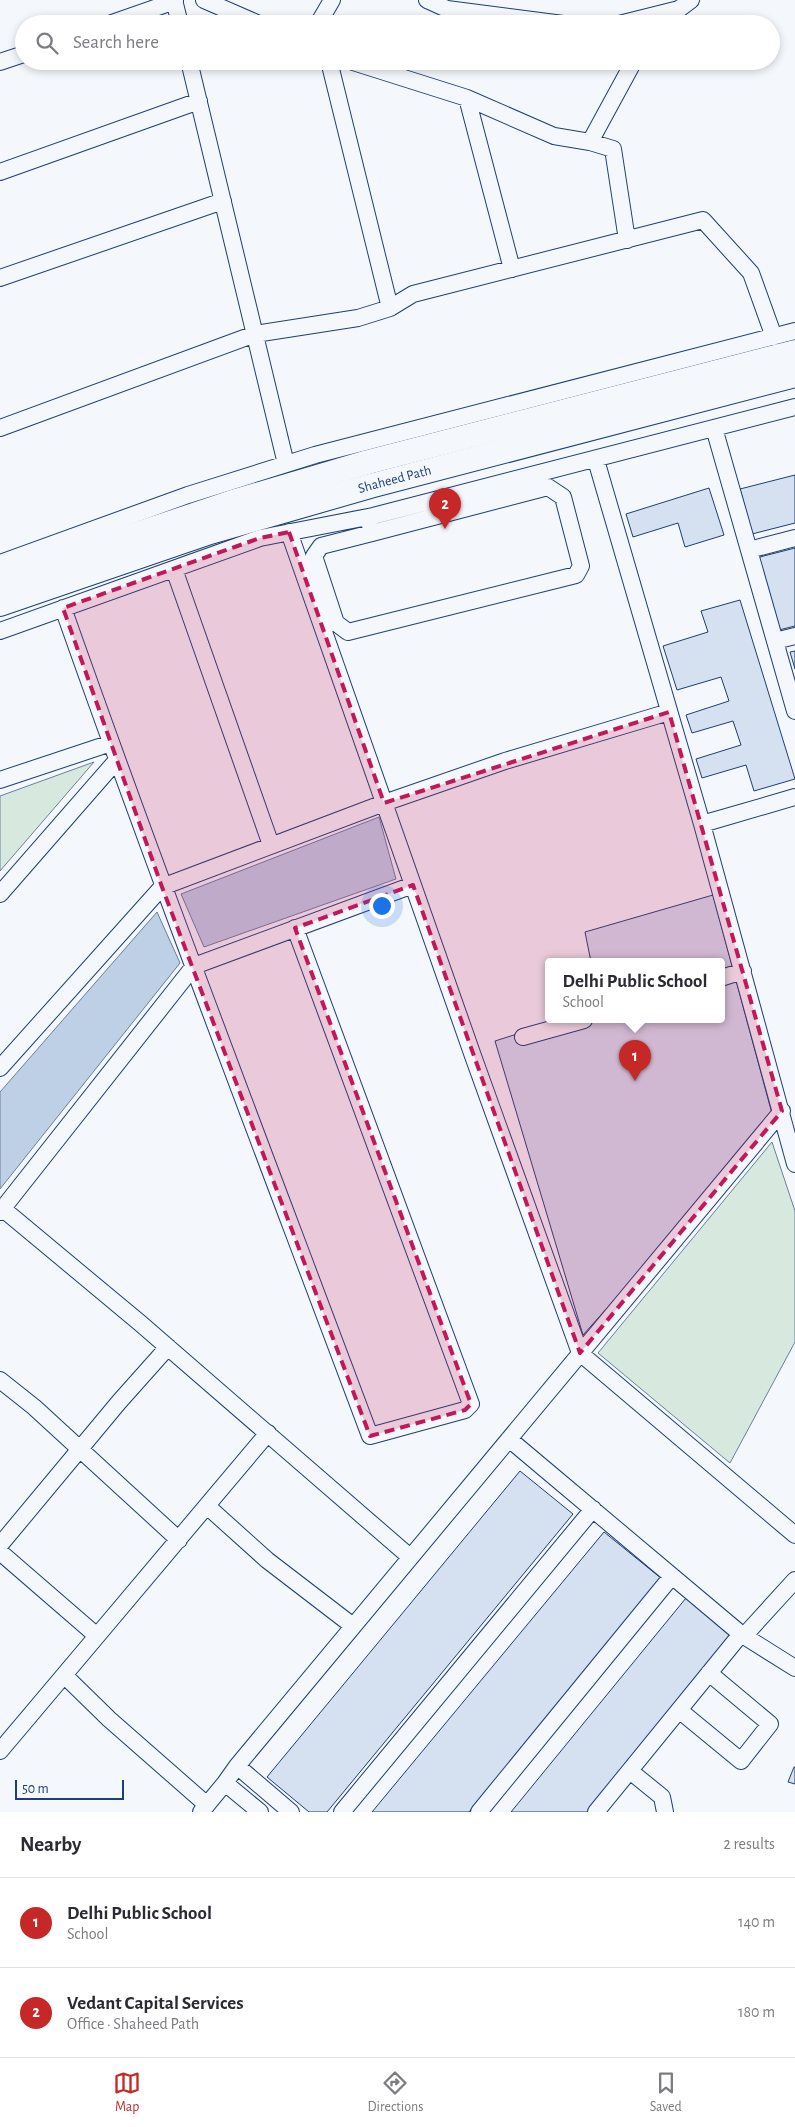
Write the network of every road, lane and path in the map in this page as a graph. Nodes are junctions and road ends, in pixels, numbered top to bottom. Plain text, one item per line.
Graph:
1 (174, 0) edge
2 (204, 0) edge
3 (332, 0) edge
4 (427, 0) edge
5 (691, 0) edge
6 (133, 15) edge
7 (178, 15) edge
8 (239, 15) edge
9 (323, 15) edge
10 (493, 15) edge
11 (657, 15) edge
12 (15, 57) edge
13 (0, 62) edge
14 (191, 70) edge
15 (331, 70) edge
16 (378, 70) edge
17 (629, 70) edge
18 (467, 98) junction
19 (199, 101) junction
20 (590, 142) junction
21 (0, 172) edge
22 (223, 200) junction
23 (628, 240) junction
24 (512, 269) junction
25 (0, 278) edge
26 (390, 308) junction
27 (795, 331) edge
28 (255, 334) junction
29 (774, 337) junction
30 (795, 352) edge
31 (795, 375) edge
32 (795, 407) edge
33 (0, 428) edge
34 (714, 428) junction
35 (596, 460) junction
36 (286, 464) junction
37 (475, 498) junction
38 (368, 517) junction
39 (289, 532) junction
40 (372, 533) junction
41 (795, 538) edge
42 (749, 550) junction
43 (0, 563) edge
44 (174, 569) junction
45 (0, 580) edge
46 (0, 604) edge
47 (63, 608) junction
48 (0, 631) edge
49 (795, 636) edge
50 (775, 641) junction
51 (795, 711) edge
52 (669, 712) junction
53 (111, 743) junction
54 (117, 760) junction
55 (0, 780) edge
56 (795, 797) edge
57 (384, 803) junction
58 (702, 824) junction
59 (271, 845) junction
60 (413, 885) junction
61 (162, 886) junction
62 (0, 894) edge
63 (295, 928) junction
64 (194, 966) junction
65 (743, 971) junction
66 (725, 977) edge
67 (573, 1023) edge
68 (523, 1037) dead end
69 (0, 1068) edge
70 (782, 1111) junction
71 (795, 1164) edge
72 (1, 1211) edge
73 (168, 1347) junction
74 (580, 1353) junction
75 (0, 1380) edge
76 (268, 1433) junction
77 (509, 1439) junction
78 (80, 1449) junction
79 (207, 1506) junction
80 (593, 1509) junction
81 (795, 1535) edge
82 (179, 1540) junction
83 (0, 1545) edge
84 (0, 1552) edge
85 (410, 1557) junction
86 (672, 1576) junction
87 (795, 1580) edge
88 (353, 1626) junction
89 (743, 1635) junction
90 (97, 1636) junction
91 (795, 1668) edge
92 (709, 1673) junction
93 (64, 1675) junction
94 (679, 1710) junction
95 (3, 1741) edge
96 (237, 1766) junction
97 (630, 1771) junction
98 (225, 1783) junction
99 (204, 1809) edge
100 (260, 1812) edge
101 (291, 1812) edge
102 (342, 1812) edge
103 (479, 1812) edge
104 (596, 1812) edge
105 (665, 1812) edge

1 - 6 street
1 - 7 street
2 - 8 street
3 - 9 street
4 - 10 street
5 - 11 street
12 - 13 street
14 - 19 street
15 - 26 street
16 - 18 street
17 - 20 street
18 - 20 street
18 - 24 street
19 - 21 street
19 - 22 street
20 - 23 street
22 - 25 street
22 - 28 street
23 - 24 street
23 - 29 street
24 - 26 street
26 - 28 street
27 - 29 street
28 - 33 street
28 - 36 street
29 - 36 street
30 - 45 highway, Shaheed Path
31 - 46 highway, Shaheed Path
32 - 34 street
34 - 35 street
34 - 42 street
35 - 37 street
35 - 52 street
36 - 43 street
37 - 38 street
37 - 40 street
37 - 40 street
38 - 39 street
38 - 40 street
39 - 44 street
39 - 57 street
41 - 42 street
42 - 50 street
44 - 47 street
44 - 59 street
47 - 48 street
47 - 53 street
49 - 50 street
50 - 51 street
52 - 57 street
52 - 58 street
53 - 54 street
53 - 55 street
54 - 61 street
54 - 62 street
56 - 58 street
57 - 59 street
57 - 60 street
58 - 65 street
59 - 61 street
60 - 63 street
60 - 74 street
61 - 64 street
61 - 69 street
63 - 64 street
63 - 64 street
64 - 72 street
65 - 66 street
65 - 70 street
67 - 68 street
70 - 71 street
70 - 74 street
72 - 73 street
73 - 76 street
73 - 78 street
74 - 77 street
74 - 81 street
75 - 78 street
76 - 79 street
76 - 85 street
77 - 80 street
77 - 85 street
78 - 82 street
78 - 83 street
79 - 82 street
79 - 88 street
80 - 86 street
80 - 102 street
82 - 90 street
84 - 90 street
85 - 88 street
86 - 89 street
86 - 103 street
87 - 89 street
88 - 96 street
89 - 91 street
89 - 92 street
90 - 93 street
92 - 94 street
92 - 94 street
93 - 95 street
93 - 99 street
94 - 97 street
96 - 98 street
96 - 101 street
97 - 104 street
97 - 105 street
98 - 99 street
98 - 100 street

